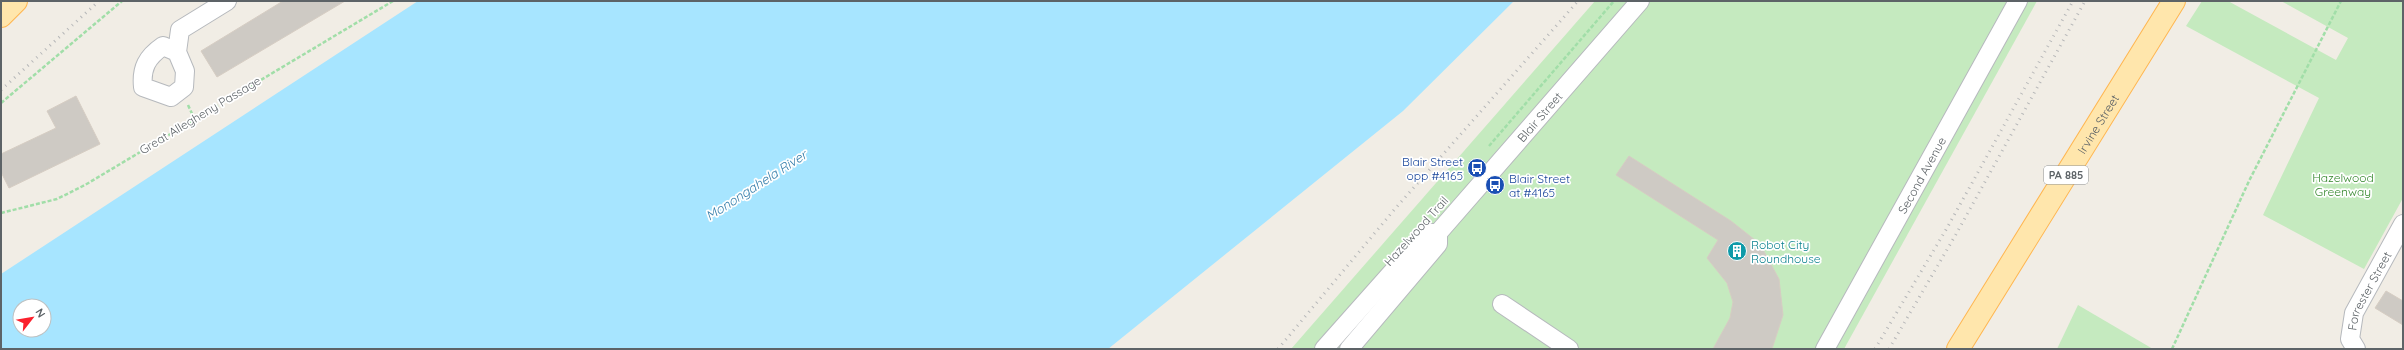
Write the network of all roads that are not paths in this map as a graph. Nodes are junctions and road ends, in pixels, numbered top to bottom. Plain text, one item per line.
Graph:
1 (16, 1) edge
2 (227, 1) edge
3 (1640, 1) edge
4 (2018, 1) edge
5 (2174, 1) edge
6 (1, 16) edge
7 (177, 52) dead end
8 (2403, 224) edge
9 (1438, 233) junction
10 (1502, 304) dead end
11 (2353, 344) edge
12 (1324, 349) edge
13 (1349, 349) edge
14 (1570, 349) edge
15 (1825, 349) edge
16 (1958, 349) edge

1 - 6 main road
2 - 7 street
3 - 9 street, Blair Street
4 - 15 street, Second Avenue
5 - 16 main road, Irvine Street / PA 885
8 - 11 street, Forrester Street
9 - 12 street, Blair Street
9 - 13 street, Blair Street
10 - 14 street

